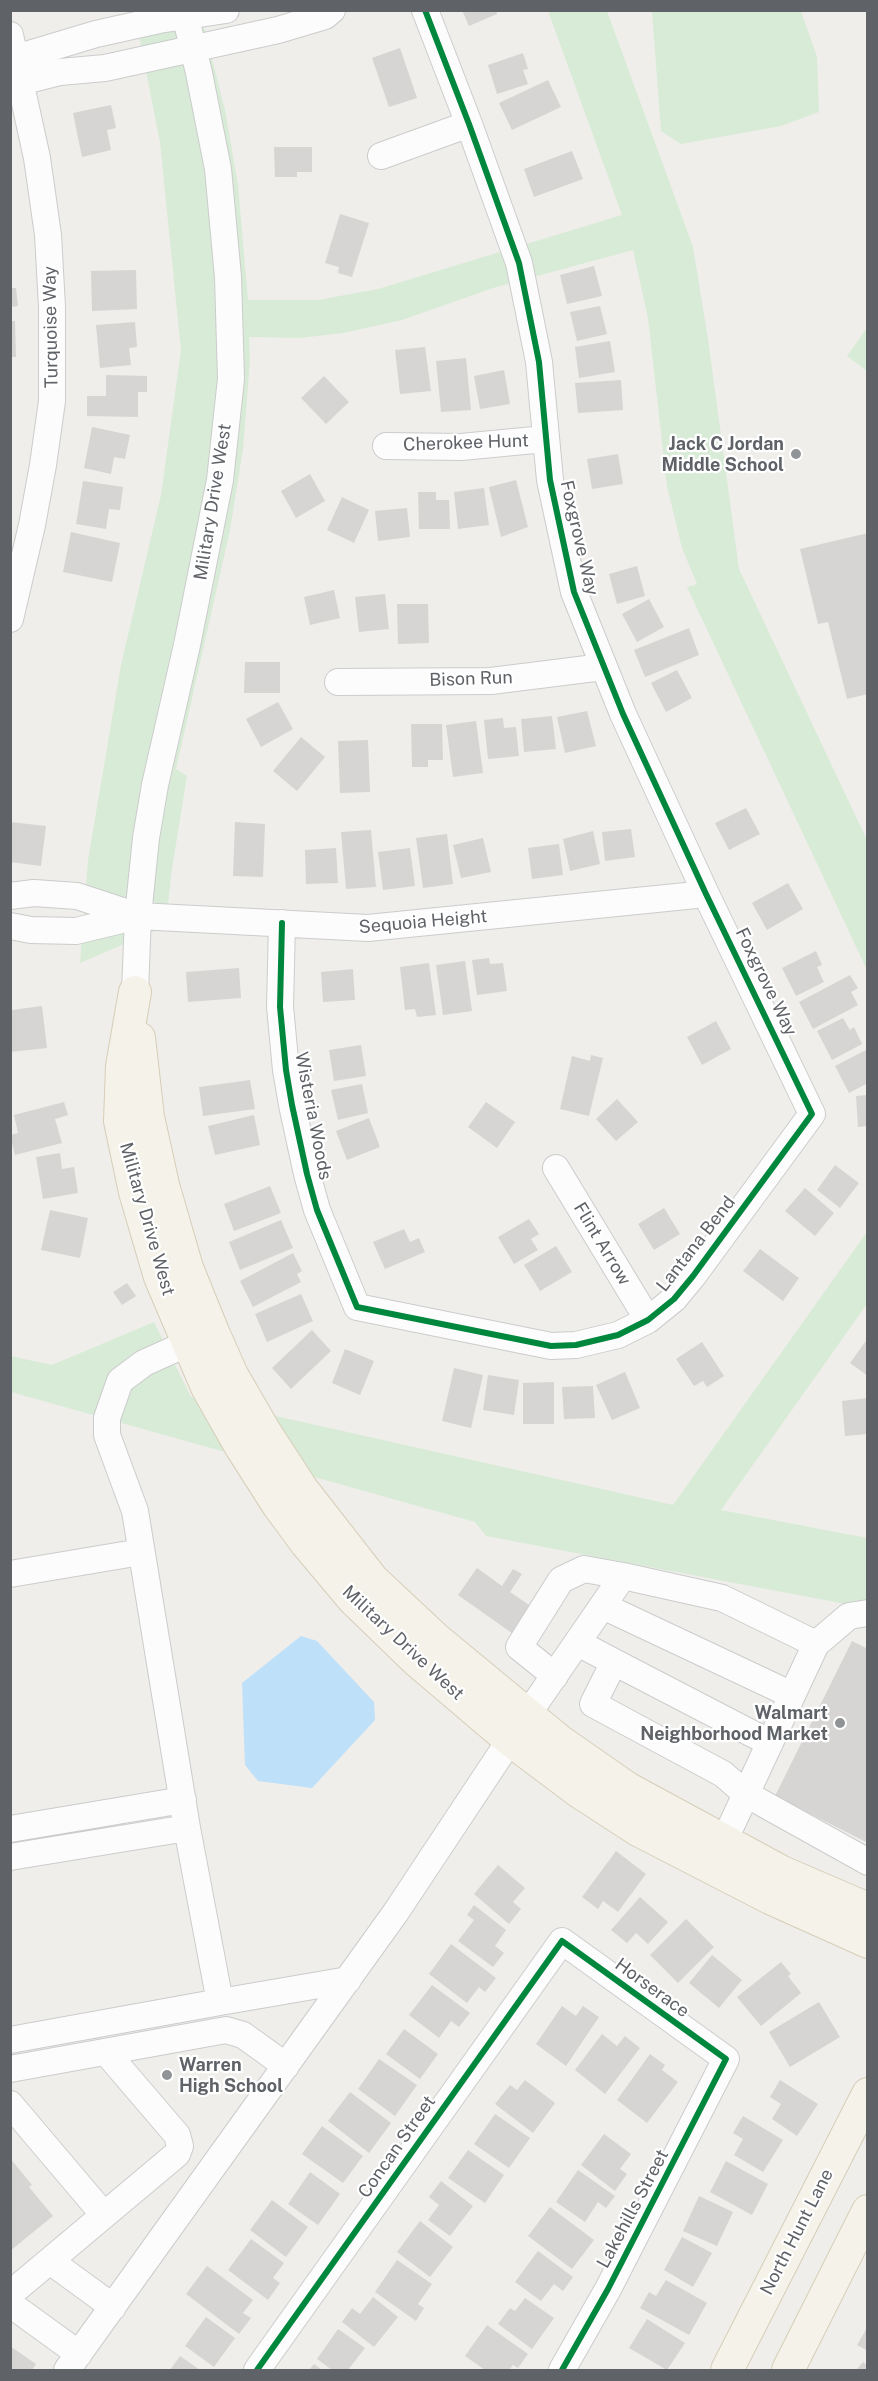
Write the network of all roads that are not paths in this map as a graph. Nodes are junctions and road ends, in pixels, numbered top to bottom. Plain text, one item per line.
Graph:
1 (226, 10) edge
2 (332, 10) edge
3 (425, 10) edge
4 (185, 14) edge
5 (75, 41) junction
6 (13, 46) edge
7 (193, 48) junction
8 (82, 70) junction
9 (21, 82) junction
10 (469, 124) junction
11 (381, 156) dead end
12 (545, 439) junction
13 (386, 446) dead end
14 (10, 619) edge
15 (603, 667) junction
16 (338, 682) dead end
17 (22, 894) edge
18 (706, 894) junction
19 (138, 916) junction
20 (282, 923) junction
21 (21, 928) edge
22 (135, 992) joint
23 (812, 1113) joint
24 (556, 1168) dead end
25 (357, 1307) joint
26 (648, 1320) junction
27 (200, 1337) junction
28 (141, 1552) junction
29 (10, 1574) edge
30 (623, 1576) junction
31 (603, 1606) junction
32 (867, 1613) edge
33 (578, 1643) junction
34 (816, 1644) junction
35 (614, 1662) junction
36 (555, 1676) junction
37 (792, 1695) junction
38 (528, 1715) junction
39 (510, 1740) junction
40 (770, 1743) junction
41 (746, 1794) junction
42 (183, 1800) junction
43 (187, 1828) junction
44 (10, 1829) edge
45 (724, 1841) junction
46 (10, 1857) edge
47 (867, 1862) edge
48 (867, 1909) edge
49 (562, 1941) joint
50 (867, 1942) edge
51 (348, 1980) junction
52 (220, 2002) junction
53 (10, 2040) edge
54 (106, 2052) junction
55 (726, 2059) joint
56 (286, 2066) junction
57 (10, 2069) edge
58 (867, 2094) edge
59 (10, 2104) edge
60 (867, 2211) edge
61 (104, 2215) junction
62 (50, 2261) junction
63 (10, 2294) edge
64 (10, 2304) edge
65 (113, 2307) junction
66 (73, 2362) edge
67 (257, 2370) edge
68 (562, 2370) edge
69 (727, 2370) edge
70 (788, 2370) edge

1 - 4 street
2 - 7 street
3 - 10 street, Foxgrove Way
4 - 5 street
4 - 7 street, Military Drive West
5 - 6 street
5 - 8 street
6 - 9 street, Turquoise Way
7 - 8 street
7 - 19 street, Military Drive West
8 - 9 street
9 - 14 street, Turquoise Way
10 - 11 street
10 - 12 street, Foxgrove Way
12 - 13 street, Cherokee Hunt
12 - 15 street, Foxgrove Way
15 - 16 street, Bison Run
15 - 18 street, Foxgrove Way
17 - 19 street, Sequoia Height
17 - 21 street, Sequoia Height
18 - 20 street, Sequoia Height
18 - 23 street, Foxgrove Way
19 - 20 street, Sequoia Height
19 - 21 street, Sequoia Height
19 - 22 street, Military Drive West
20 - 25 street, Wisteria Woods
22 - 27 main road, Military Drive West
23 - 26 street, Lantana Bend
24 - 26 street, Flint Arrow
25 - 26 street, Lantana Bend
27 - 28 street
27 - 38 main road, Military Drive West
27 - 39 main road, Military Drive West
28 - 29 street
28 - 42 street
30 - 31 street
30 - 34 street
30 - 36 street
31 - 33 street
31 - 37 street
32 - 34 street
33 - 35 street
33 - 36 street
34 - 37 street
35 - 40 street
35 - 41 street
36 - 38 street
37 - 40 street
38 - 39 street
38 - 45 main road, Military Drive West
39 - 50 main road, Military Drive West
39 - 51 street
40 - 41 street
41 - 45 street
41 - 47 street
42 - 43 street
42 - 44 street
43 - 46 street
43 - 52 street
45 - 48 main road, Military Drive West
49 - 55 street, Horserace
49 - 67 street, Concan Street
51 - 52 street
51 - 56 street
52 - 53 street
54 - 56 street
54 - 57 street
54 - 61 street
55 - 68 street, Lakehills Street
56 - 65 street
58 - 69 main road, North Hunt Lane
59 - 61 street
60 - 70 main road
61 - 62 street
62 - 63 street
62 - 65 street
64 - 66 street
65 - 66 street

